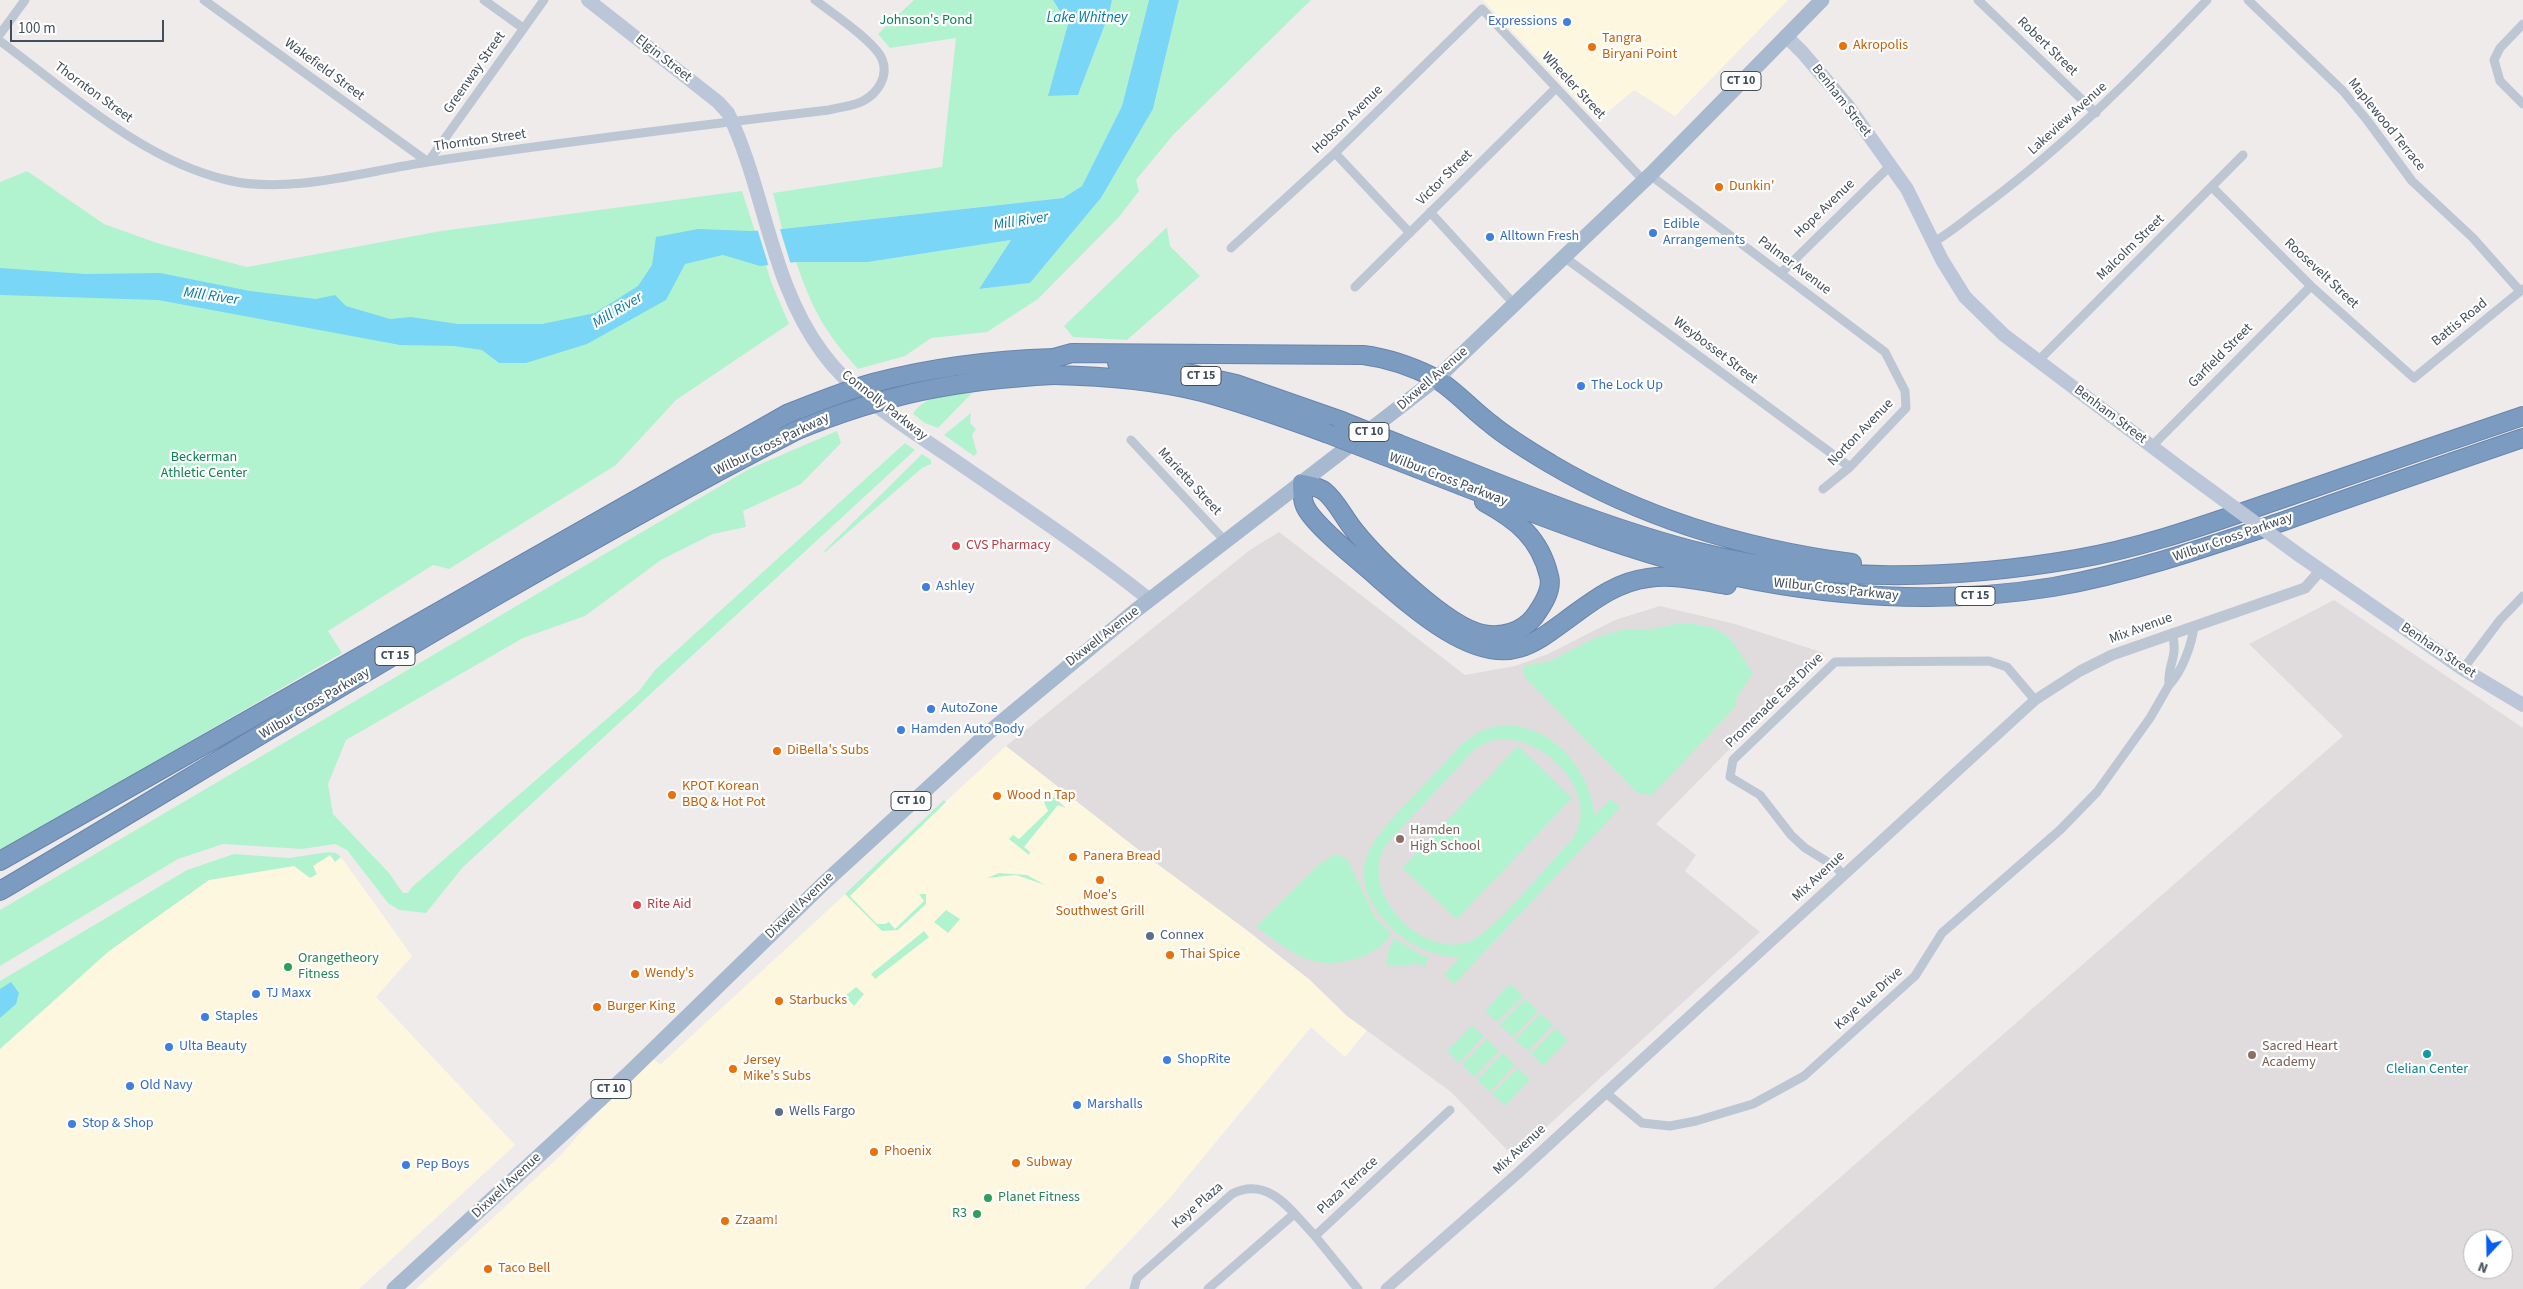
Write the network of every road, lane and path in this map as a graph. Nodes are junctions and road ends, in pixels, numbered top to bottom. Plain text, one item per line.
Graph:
1 (25, 0) edge
2 (204, 0) edge
3 (484, 0) edge
4 (544, 0) edge
5 (588, 0) edge
6 (815, 0) edge
7 (1822, 0) edge
8 (1978, 0) edge
9 (2207, 0) edge
10 (2248, 0) edge
11 (1482, 9) joint
12 (2523, 24) edge
13 (523, 28) junction
14 (0, 34) edge
15 (1786, 36) junction
16 (0, 41) edge
17 (1556, 88) junction
18 (2523, 104) edge
19 (2096, 113) junction
20 (733, 123) junction
21 (1335, 153) junction
22 (2244, 155) dead end
23 (428, 162) junction
24 (1890, 166) junction
25 (1647, 178) junction
26 (2212, 187) junction
27 (1430, 212) junction
28 (1410, 233) junction
29 (1934, 242) junction
30 (1231, 248) dead end
31 (1564, 257) junction
32 (1781, 273) junction
33 (2311, 286) junction
34 (1355, 287) dead end
35 (2522, 290) edge
36 (1515, 305) junction
37 (1054, 358) junction
38 (2038, 361) junction
39 (2414, 378) joint
40 (1436, 379) junction
41 (1905, 391) joint
42 (2523, 416) edge
43 (2523, 438) edge
44 (1131, 440) dead end
45 (2152, 446) junction
46 (1850, 467) junction
47 (1422, 470) junction
48 (1302, 484) junction
49 (1824, 489) dead end
50 (1226, 542) junction
51 (2322, 570) junction
52 (1903, 574) junction
53 (1814, 590) junction
54 (2523, 596) edge
55 (1150, 600) junction
56 (2194, 626) junction
57 (2172, 633) junction
58 (2463, 669) junction
59 (2169, 685) junction
60 (2035, 700) junction
61 (2523, 705) edge
62 (0, 861) edge
63 (1843, 875) junction
64 (0, 891) edge
65 (1605, 1092) junction
66 (1450, 1110) dead end
67 (1294, 1214) junction
68 (1315, 1236) junction
69 (394, 1289) edge
70 (1134, 1289) edge
71 (1208, 1289) edge
72 (1358, 1289) edge
73 (1386, 1289) edge

1 - 14 street
2 - 23 street, Wakefield Street
3 - 13 street
4 - 13 street, Greenway Street
5 - 20 main road, Elgin Street
6 - 20 street, Thornton Street
7 - 15 main road, Dixwell Avenue / CT 10
8 - 19 street, Robert Street
9 - 19 street, Lakeview Avenue
10 - 35 street, Maplewood Terrace
11 - 17 street, Wheeler Street
11 - 21 street, Hobson Avenue
12 - 18 street
13 - 23 street, Greenway Street
15 - 24 main road, Benham Street
15 - 25 main road, Dixwell Avenue / CT 10
16 - 23 street, Thornton Street
17 - 25 street, Wheeler Street
17 - 27 street, Victor Street
19 - 29 street, Lakeview Avenue
20 - 23 street, Thornton Street
20 - 55 main road, Connolly Parkway
21 - 28 street
21 - 30 street, Hobson Avenue
22 - 26 street, Malcolm Street
24 - 29 main road, Benham Street
24 - 32 street, Hope Avenue
25 - 31 main road, Dixwell Avenue / CT 10
25 - 32 street, Palmer Avenue
26 - 33 street, Roosevelt Street
26 - 38 street, Malcolm Street
27 - 28 street, Victor Street
27 - 36 street
28 - 34 street, Victor Street
29 - 38 main road, Benham Street
31 - 36 main road, Dixwell Avenue / CT 10
31 - 46 street, Weybosset Street
32 - 41 street, Palmer Avenue
33 - 39 street, Roosevelt Street
33 - 45 street, Garfield Street
35 - 39 street, Battis Road
36 - 40 main road, Dixwell Avenue / CT 10
37 - 40 highway
37 - 52 highway, Wilbur Cross Parkway / CT 15, bridge
37 - 62 highway, Wilbur Cross Parkway / CT 15, bridge
38 - 45 main road, Benham Street
40 - 48 main road, Dixwell Avenue / CT 10
40 - 52 highway
41 - 46 street, Norton Avenue
42 - 52 highway, Wilbur Cross Parkway / CT 15
43 - 53 highway, Wilbur Cross Parkway / CT 15
44 - 50 street, Marietta Street
45 - 51 main road, Benham Street, bridge
46 - 49 street, Norton Avenue
47 - 48 highway
47 - 53 highway, Wilbur Cross Parkway / CT 15
47 - 64 highway, Wilbur Cross Parkway / CT 15, bridge
48 - 50 main road, Dixwell Avenue / CT 10
48 - 53 highway
50 - 55 main road, Dixwell Avenue / CT 10
51 - 56 street, Mix Avenue
51 - 58 main road, Benham Street
54 - 58 street
55 - 69 main road, Dixwell Avenue / CT 10
56 - 57 street, Mix Avenue
56 - 59 street, Kaye Vue Drive
57 - 59 street, Kaye Vue Drive
57 - 60 street, Mix Avenue
58 - 61 main road, Benham Street
59 - 65 street, Kaye Vue Drive
60 - 63 street, Mix Avenue
60 - 63 street, Promenade East Drive
63 - 65 street, Mix Avenue
65 - 73 street, Mix Avenue
66 - 68 street, Plaza Terrace
67 - 68 street, Kaye Plaza
67 - 70 street, Kaye Plaza
67 - 71 street
68 - 72 street, Plaza Terrace

